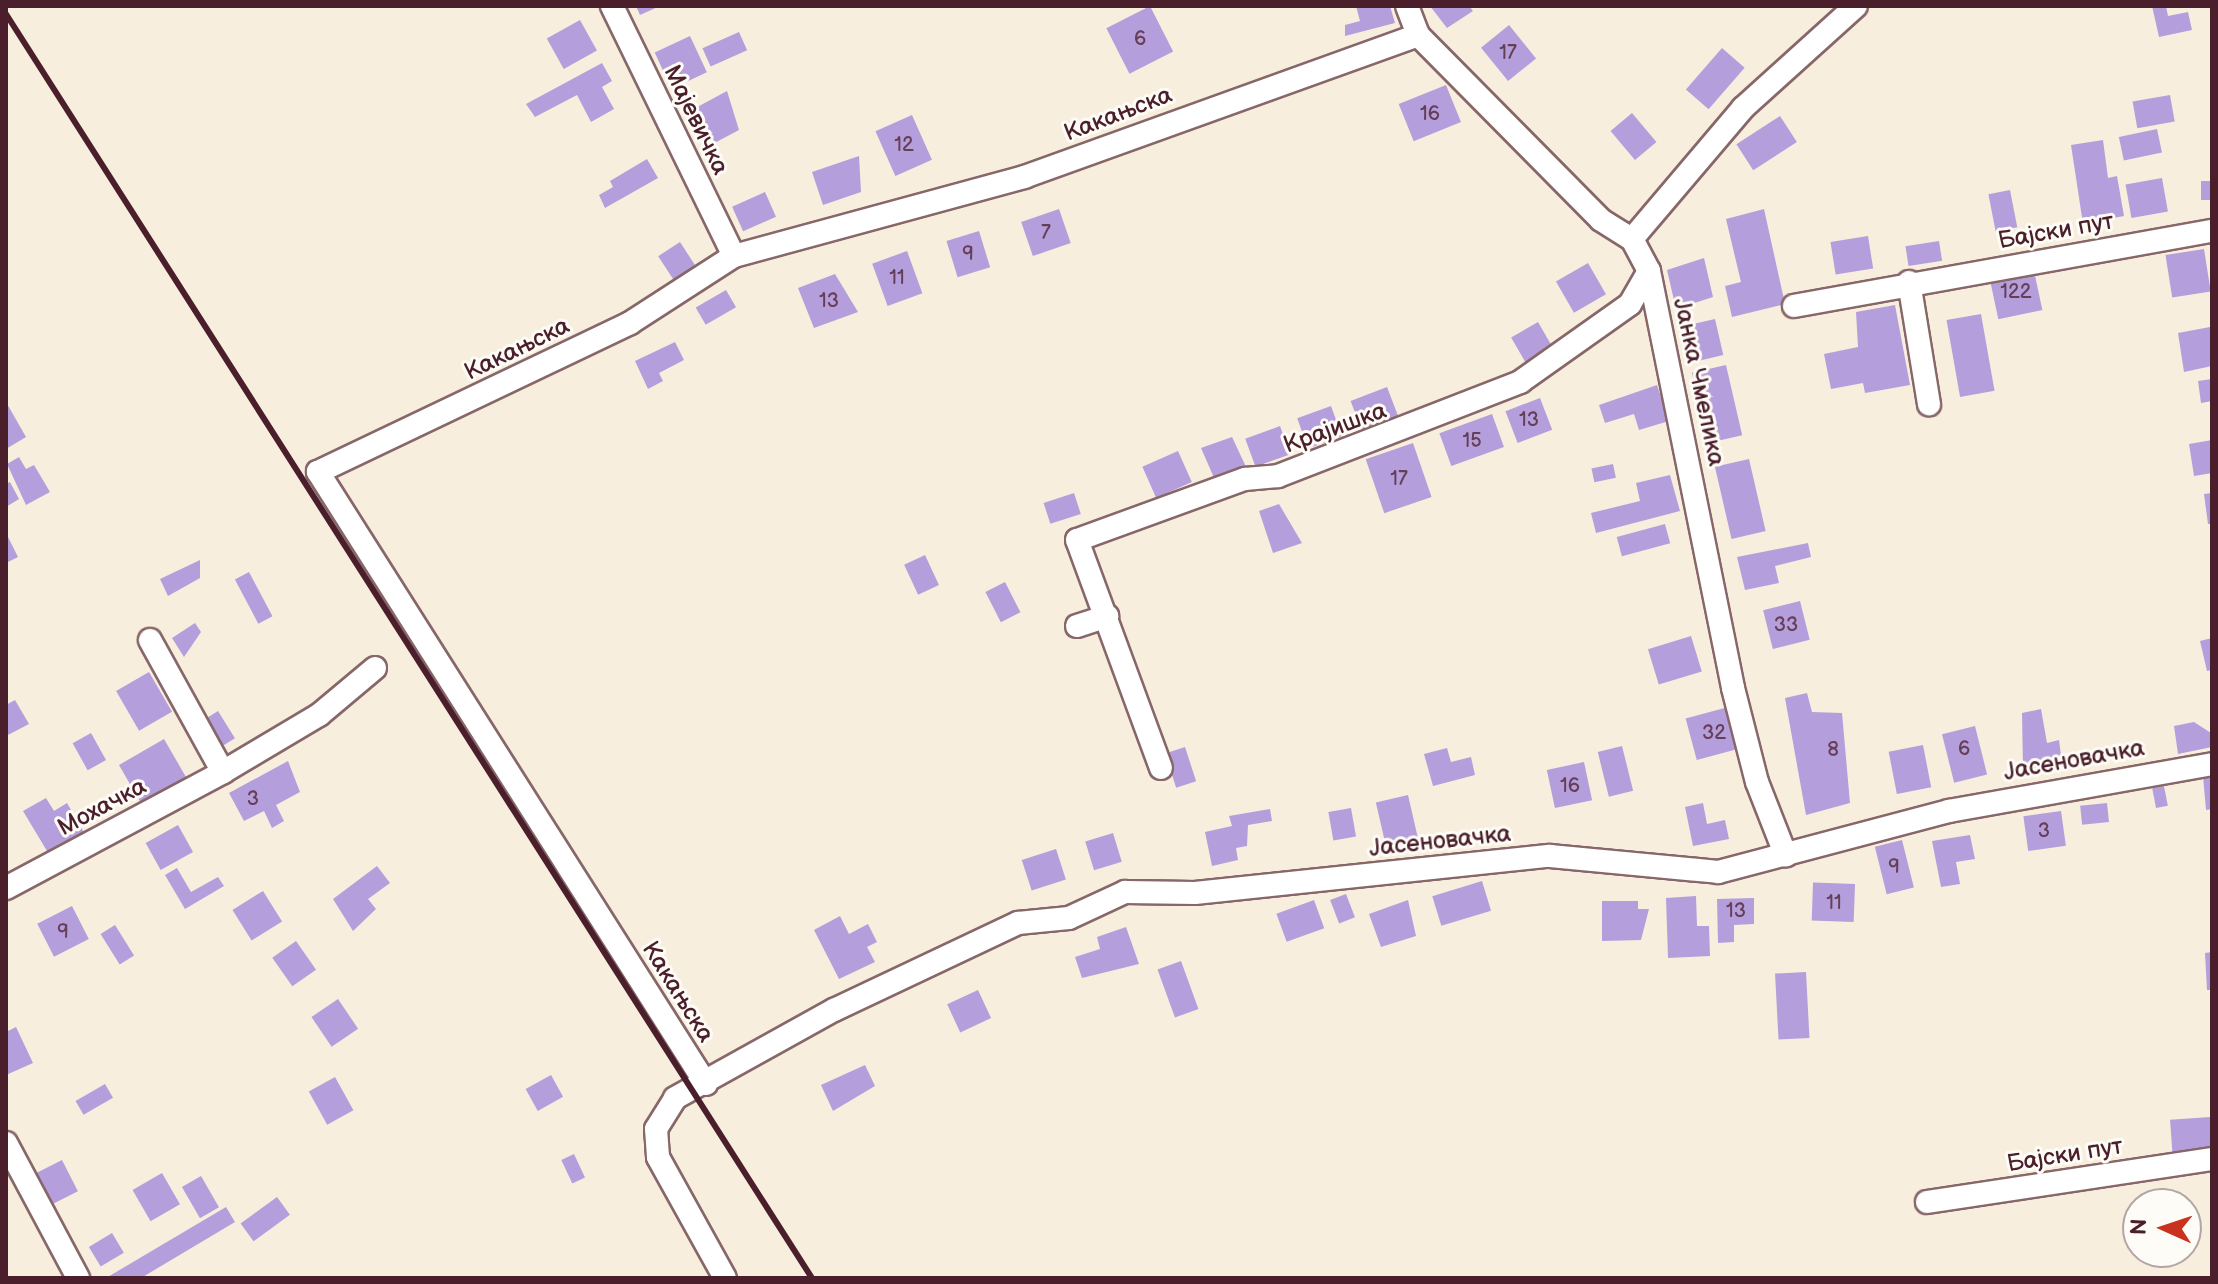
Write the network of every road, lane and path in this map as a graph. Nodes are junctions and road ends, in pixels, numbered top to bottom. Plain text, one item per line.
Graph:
1 (612, 6) edge
2 (1407, 6) edge
3 (1856, 6) edge
4 (1418, 35) junction
5 (2212, 231) edge
6 (1632, 239) junction
7 (734, 256) junction
8 (1649, 271) junction
9 (1909, 282) junction
10 (1794, 306) dead end
11 (1929, 404) dead end
12 (1107, 616) junction
13 (1077, 626) dead end
14 (150, 640) dead end
15 (375, 668) dead end
16 (2212, 764) edge
17 (1161, 768) dead end
18 (223, 772) junction
19 (1786, 856) junction
20 (6, 888) edge
21 (706, 1084) junction
22 (6, 1143) edge
23 (2212, 1159) edge
24 (15, 1187) edge
25 (1927, 1202) dead end
26 (78, 1278) edge
27 (725, 1278) edge

1 - 7 street, Мајевичка
2 - 4 street, Јанка Чмелика
3 - 6 street
4 - 6 street, Јанка Чмелика
4 - 7 street, Какањска
5 - 9 street, Бајски пут
6 - 8 street, Јанка Чмелика
7 - 21 street, Какањска
8 - 12 street, Крајишка
8 - 19 street, Јанка Чмелика
9 - 10 street, Бајски пут
9 - 11 street
12 - 13 street
12 - 17 street, Крајишка
14 - 18 street
15 - 18 street, Мохачка
16 - 19 street, Јасеновачка
18 - 20 street, Мохачка
19 - 21 street, Јасеновачка
21 - 27 street, Јасеновачка
22 - 24 street
23 - 25 street, Бајски пут
24 - 26 street

